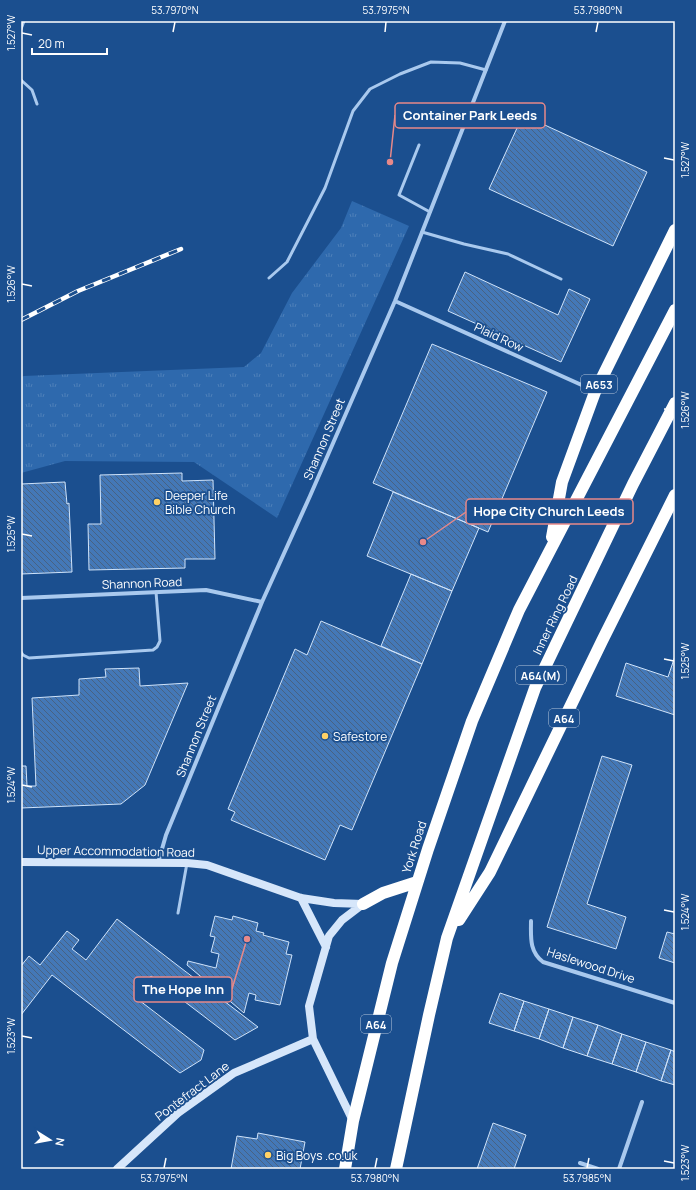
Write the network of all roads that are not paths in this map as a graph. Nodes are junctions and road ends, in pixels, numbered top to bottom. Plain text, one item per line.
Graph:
1 (24, 21) edge
2 (505, 21) edge
3 (21, 29) edge
4 (486, 70) junction
5 (21, 80) edge
6 (37, 104) dead end
7 (419, 145) dead end
8 (430, 212) junction
9 (675, 230) edge
10 (422, 232) junction
11 (269, 278) dead end
12 (561, 279) dead end
13 (395, 301) junction
14 (675, 310) edge
15 (595, 392) junction
16 (675, 404) edge
17 (675, 496) edge
18 (550, 548) junction
19 (156, 592) junction
20 (21, 598) edge
21 (262, 602) junction
22 (21, 652) edge
23 (21, 862) edge
24 (158, 863) junction
25 (187, 863) junction
26 (418, 882) junction
27 (301, 898) junction
28 (363, 904) junction
29 (178, 913) dead end
30 (531, 921) dead end
31 (447, 938) junction
32 (326, 947) junction
33 (675, 1003) edge
34 (313, 1039) junction
35 (642, 1102) dead end
36 (353, 1121) junction
37 (580, 1164) dead end
38 (117, 1169) edge
39 (345, 1169) edge
40 (396, 1169) edge
41 (598, 1169) edge
42 (619, 1169) edge

1 - 3 lane
2 - 4 street, Shannon Street
4 - 8 street, Shannon Street
4 - 11 lane
5 - 6 lane
7 - 8 lane
8 - 10 street, Shannon Street
9 - 15 highway, A653
10 - 12 lane
10 - 13 street, Shannon Street
13 - 15 street, Plaid Row
13 - 21 street, Shannon Street
14 - 18 highway, A64
15 - 18 highway, A653
16 - 31 highway, Inner Ring Road / A64(M)
17 - 31 highway, A64
18 - 26 highway, York Road / A64
19 - 20 street, Shannon Road
19 - 21 street, Shannon Road
19 - 22 lane
21 - 24 street, Shannon Street
23 - 24 street, Upper Accommodation Road
24 - 25 street, Upper Accommodation Road
25 - 27 street, Upper Accommodation Road
25 - 29 lane
26 - 28 highway
26 - 36 highway, York Road / A64
27 - 28 street, Upper Accommodation Road
27 - 32 street
28 - 32 street
30 - 33 street, Haslewood Drive
31 - 40 highway, A64
32 - 34 street
34 - 36 street
34 - 38 street, Pontefract Lane
35 - 42 street
36 - 39 highway, York Road / A64
37 - 41 street

